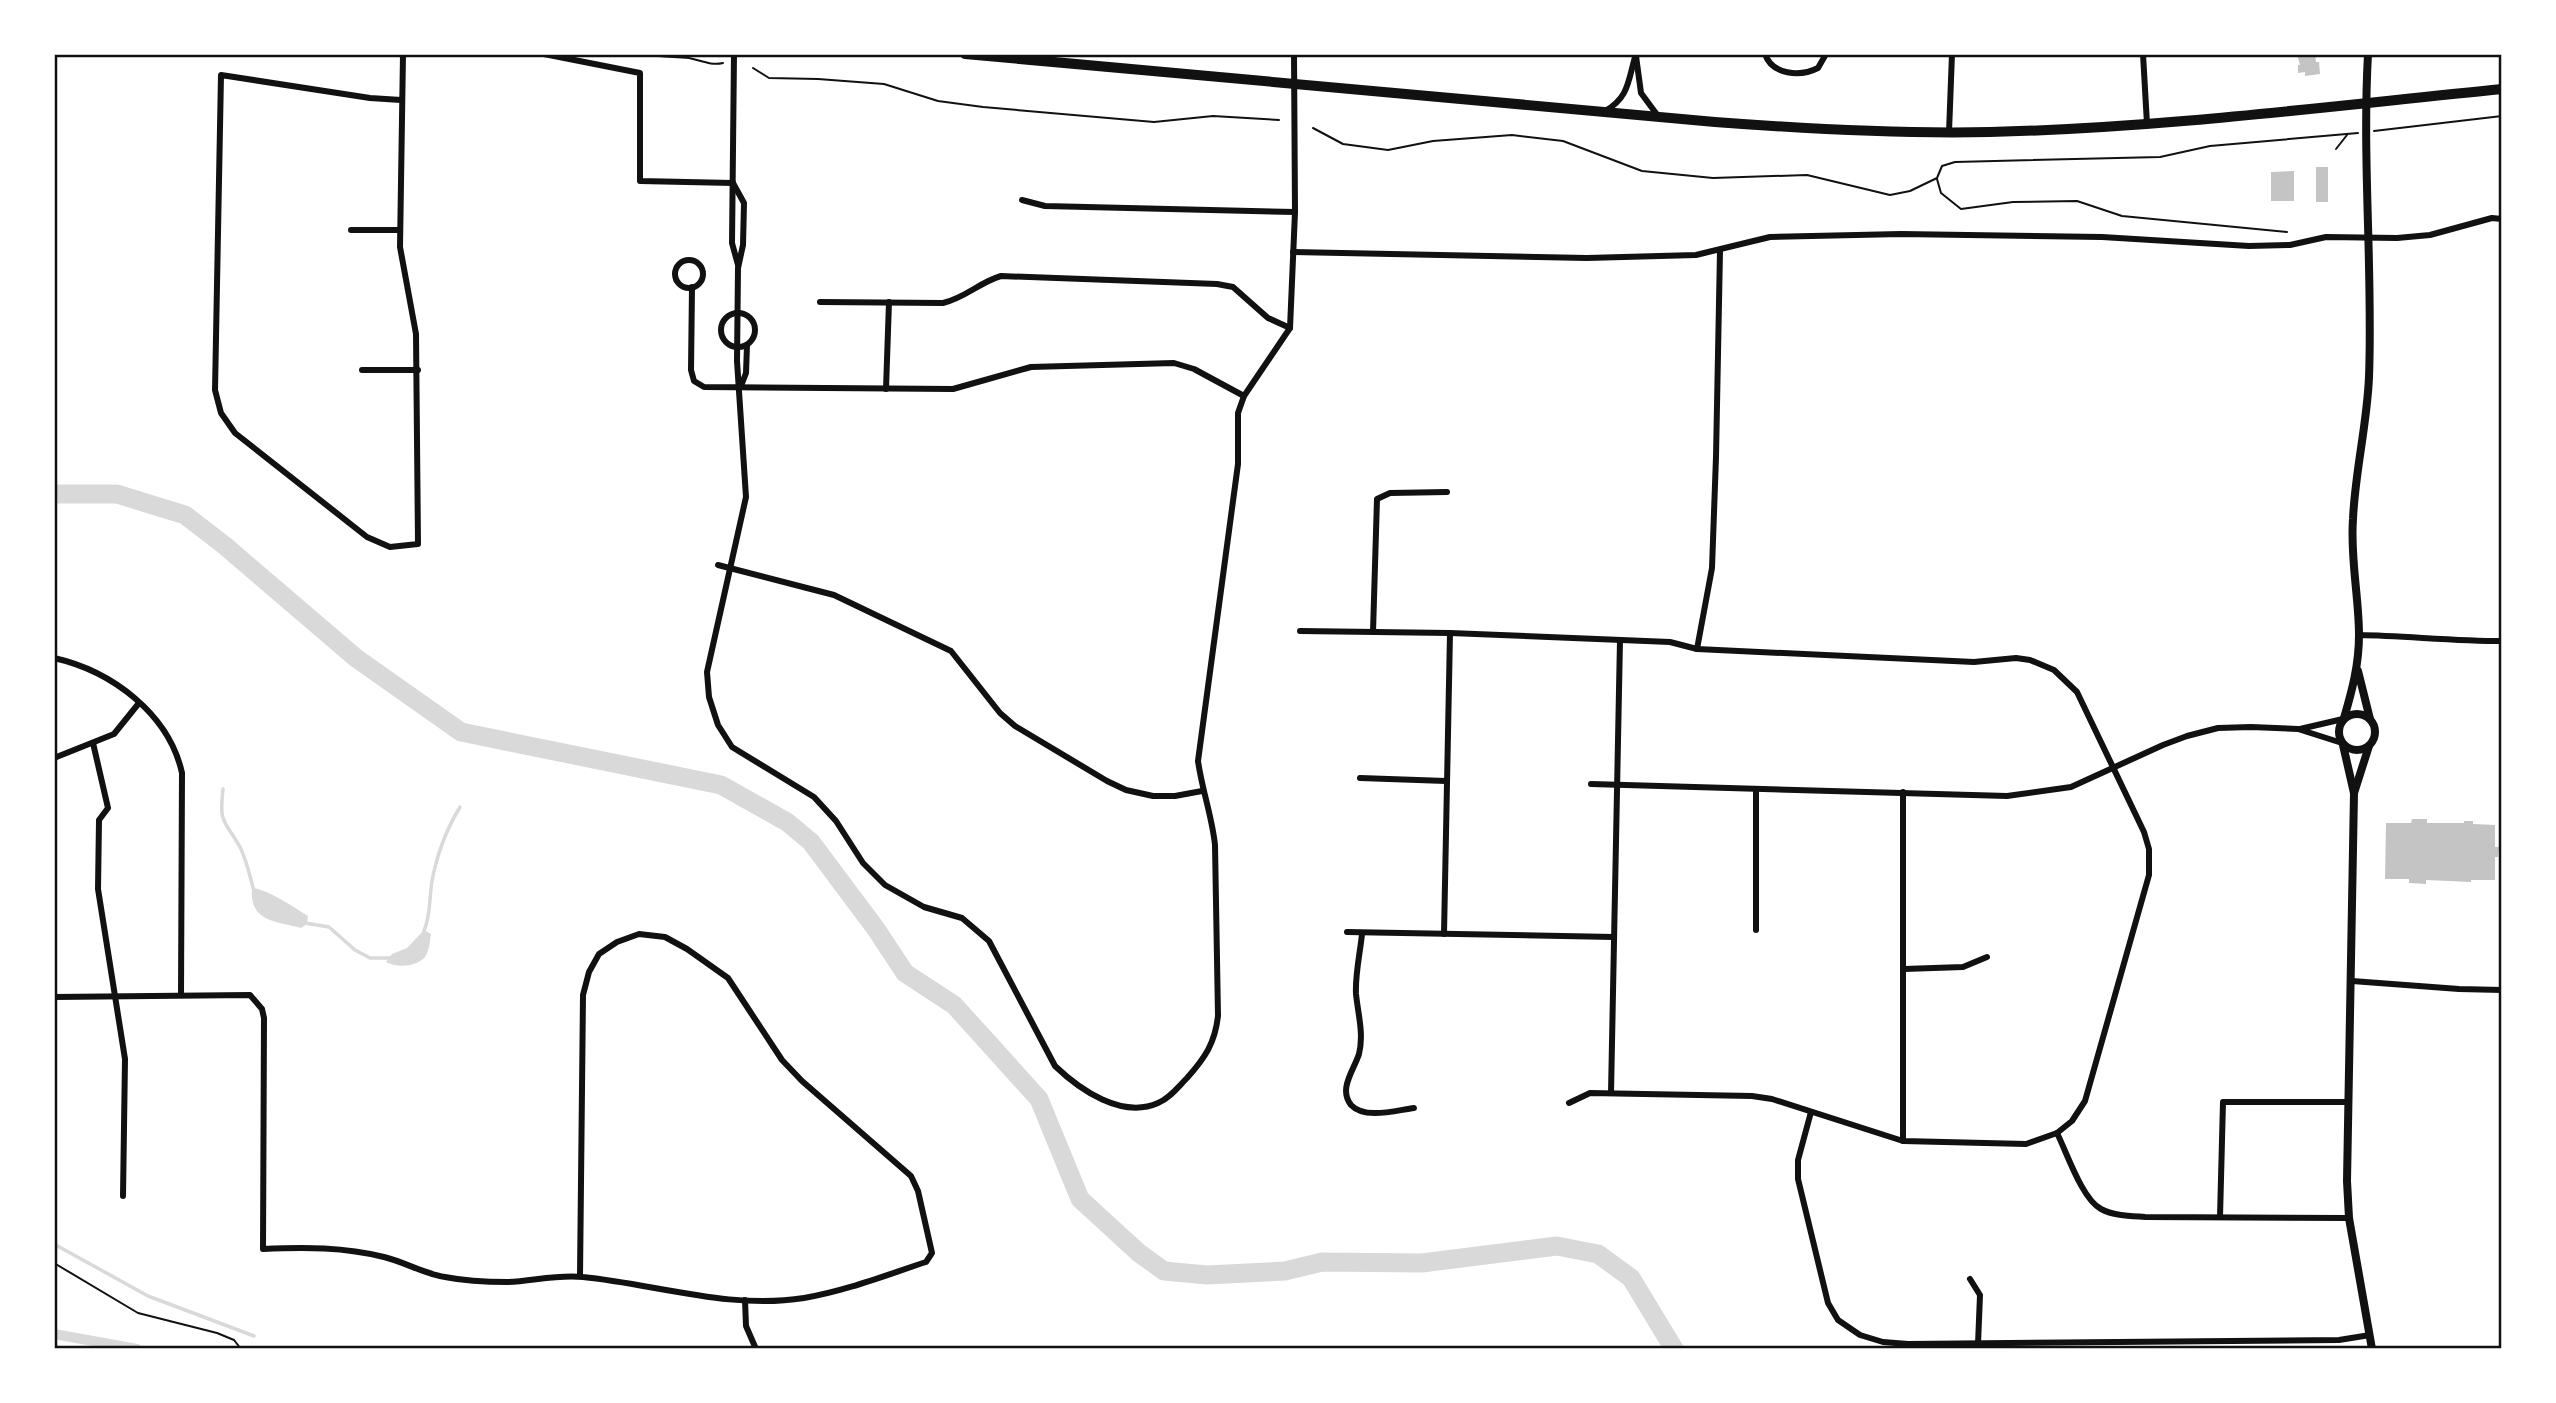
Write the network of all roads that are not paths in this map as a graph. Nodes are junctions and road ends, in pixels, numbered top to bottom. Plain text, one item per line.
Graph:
1 (403, 54) edge
2 (544, 54) edge
3 (734, 54) edge
4 (965, 54) edge
5 (1294, 54) edge
6 (1765, 54) edge
7 (1826, 54) edge
8 (1952, 54) edge
9 (2143, 54) edge
10 (2368, 54) edge
11 (1294, 84) junction
12 (2502, 89) edge
13 (401, 100) junction
14 (2366, 103) junction
15 (1603, 112) junction
16 (1659, 117) junction
17 (2147, 124) junction
18 (1949, 132) junction
19 (733, 183) junction
20 (1022, 200) dead end
21 (1295, 212) junction
22 (2502, 219) edge
23 (351, 230) dead end
24 (400, 230) junction
25 (2369, 237) junction
26 (1720, 251) junction
27 (1293, 252) junction
28 (738, 268) junction
29 (692, 287) junction
30 (820, 302) dead end
31 (889, 302) junction
32 (738, 314) junction
33 (1290, 328) junction
34 (737, 345) junction
35 (747, 345) junction
36 (362, 370) dead end
37 (418, 370) junction
38 (740, 388) junction
39 (886, 389) junction
40 (1244, 396) junction
41 (1447, 492) dead end
42 (718, 565) dead end
43 (732, 568) junction
44 (1300, 631) dead end
45 (1373, 632) junction
46 (1450, 633) junction
47 (2360, 635) junction
48 (1620, 640) junction
49 (2502, 641) edge
50 (1697, 649) junction
51 (54, 658) edge
52 (2358, 669) junction
53 (139, 703) junction
54 (2343, 719) junction
55 (2370, 719) junction
56 (2298, 729) junction
57 (93, 743) junction
58 (2343, 744) junction
59 (2370, 746) junction
60 (54, 758) edge
61 (2114, 769) junction
62 (1360, 778) dead end
63 (1446, 781) junction
64 (1591, 784) dead end
65 (1617, 785) junction
66 (1756, 789) junction
67 (1202, 791) junction
68 (1903, 792) junction
69 (2354, 793) junction
70 (1756, 930) dead end
71 (1347, 932) dead end
72 (1362, 934) junction
73 (1444, 934) junction
74 (1614, 937) junction
75 (1987, 957) dead end
76 (1904, 969) junction
77 (2352, 981) junction
78 (2500, 989) edge
79 (181, 995) junction
80 (54, 997) edge
81 (114, 997) junction
82 (1611, 1093) junction
83 (2349, 1102) junction
84 (1569, 1103) dead end
85 (1414, 1108) dead end
86 (1811, 1112) junction
87 (2057, 1133) junction
88 (1903, 1141) junction
89 (123, 1196) dead end
90 (2220, 1217) junction
91 (2349, 1218) junction
92 (580, 1276) junction
93 (1970, 1279) dead end
94 (744, 1300) junction
95 (2370, 1335) junction
96 (1978, 1345) junction
97 (757, 1349) edge
98 (2372, 1349) edge

1 - 13 street
2 - 19 street
3 - 19 street
4 - 11 highway
5 - 11 street
6 - 7 street
8 - 18 street
9 - 17 street
10 - 14 main road
11 - 15 highway
11 - 21 street
12 - 14 highway
13 - 24 street
13 - 37 street
14 - 17 highway
14 - 25 main road
15 - 16 highway
15 - 16 street
16 - 18 highway
17 - 18 highway
19 - 28 street
19 - 28 street
20 - 21 street
21 - 27 street
22 - 25 street
23 - 24 street
24 - 37 street
25 - 26 street
25 - 47 main road
26 - 27 street
26 - 50 street
27 - 33 street
28 - 32 street
29 - 29 street
29 - 38 street
30 - 31 street
31 - 33 street
31 - 39 street
32 - 34 street
32 - 34 street
32 - 35 street
33 - 40 street
34 - 35 street
34 - 38 street
35 - 38 street
36 - 37 street
38 - 39 street
38 - 43 street
39 - 40 street
40 - 67 street
41 - 45 street
42 - 43 street
43 - 67 street
43 - 67 street
44 - 45 street
45 - 46 street
46 - 48 street
46 - 63 street
47 - 49 street
47 - 52 main road
48 - 50 street
48 - 65 street
50 - 61 street
51 - 53 street
52 - 54 main road
52 - 55 main road
53 - 57 street
53 - 79 street
54 - 55 main road
54 - 56 street
54 - 58 main road
55 - 59 main road
56 - 58 street
56 - 61 street
57 - 60 street
57 - 81 street
58 - 59 main road
58 - 69 main road
59 - 69 main road
61 - 68 street
61 - 87 street
62 - 63 street
63 - 73 street
64 - 65 street
65 - 66 street
65 - 74 street
66 - 68 street
66 - 70 street
68 - 76 street
69 - 77 main road
71 - 72 street
72 - 73 street
72 - 85 street
73 - 74 street
74 - 82 street
75 - 76 street
76 - 88 street
77 - 78 street
77 - 83 main road
79 - 81 street
79 - 92 street
80 - 81 street
81 - 89 street
82 - 84 street
82 - 86 street
83 - 90 street
83 - 91 main road
86 - 88 street
86 - 96 street
87 - 88 street
87 - 90 street
90 - 91 street
91 - 95 main road
92 - 94 street
92 - 94 street
93 - 96 street
94 - 97 street
95 - 96 street
95 - 98 main road

